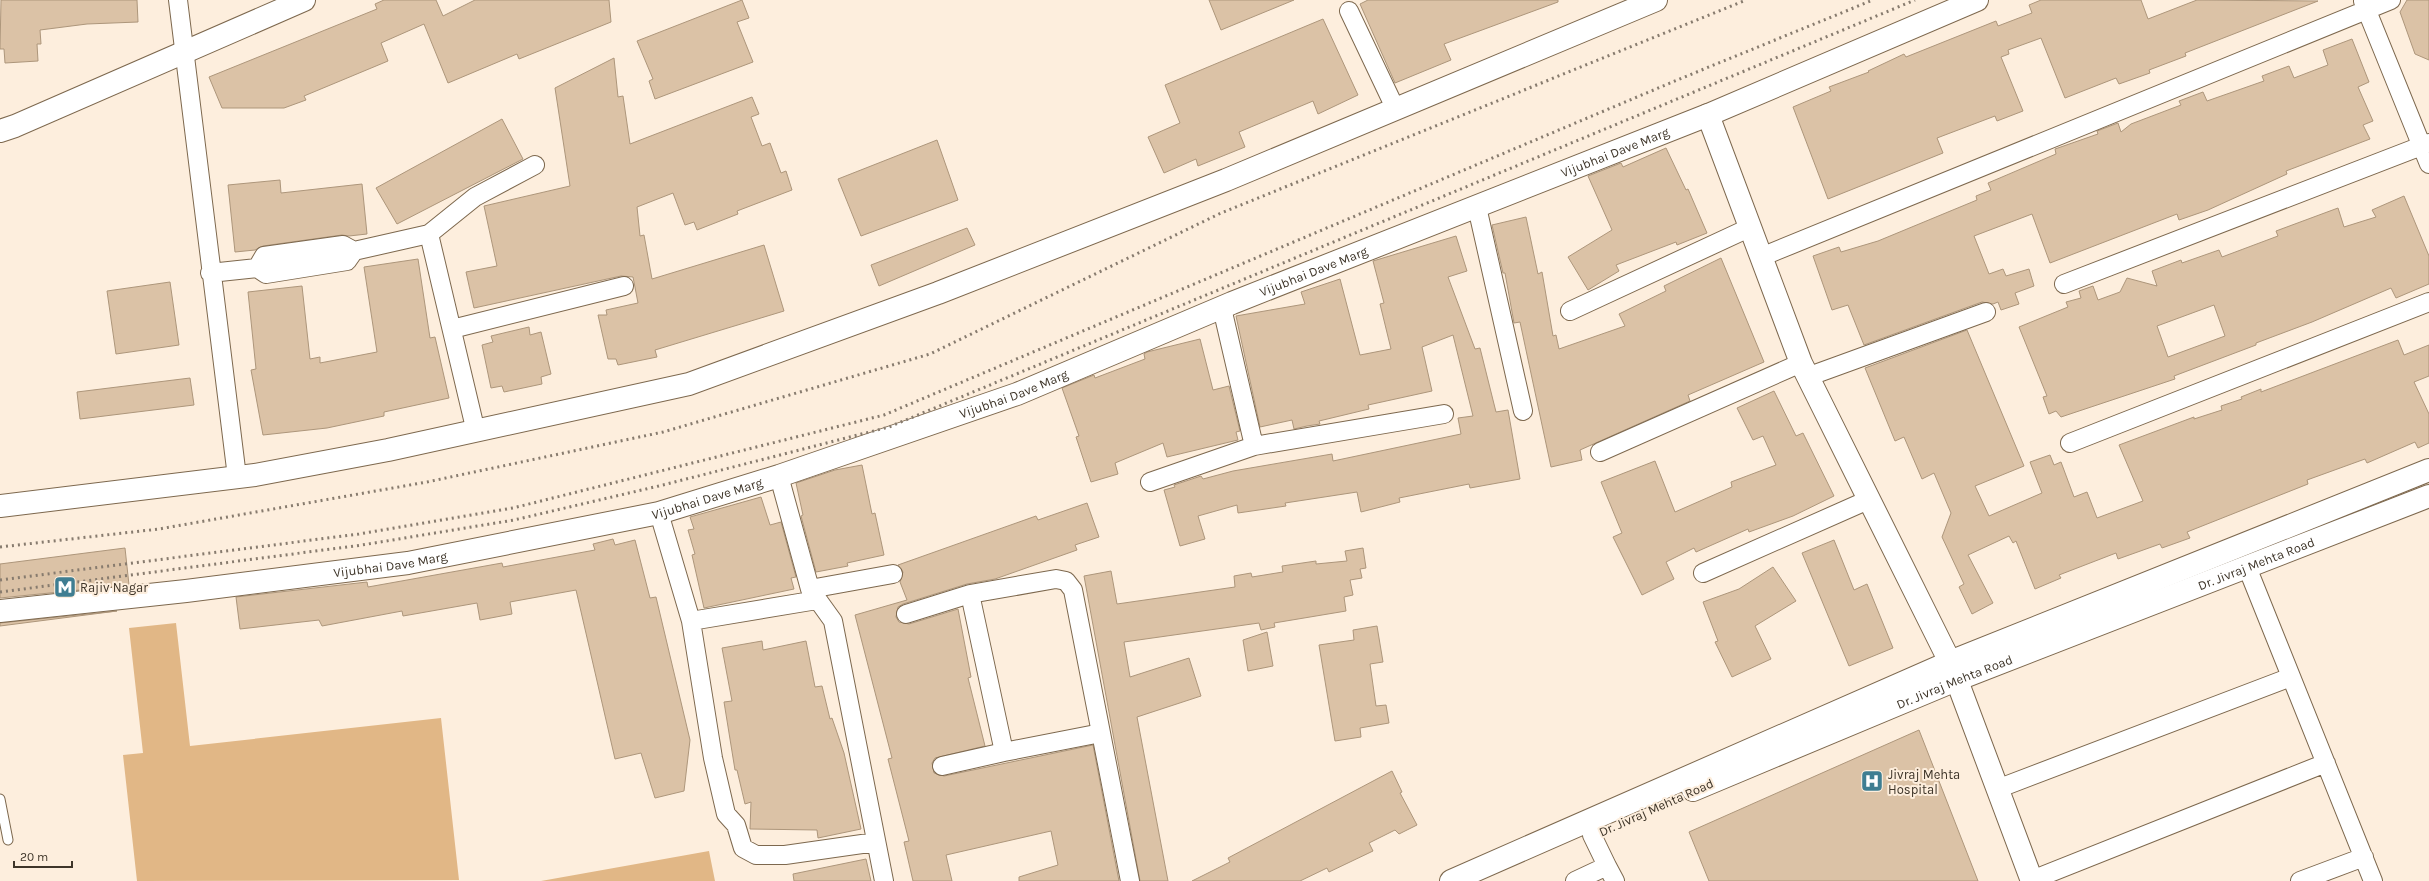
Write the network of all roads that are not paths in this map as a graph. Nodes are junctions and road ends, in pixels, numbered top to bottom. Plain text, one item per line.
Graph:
1 (178, 0) edge
2 (304, 0) edge
3 (1977, 0) edge
4 (2391, 0) edge
5 (1651, 1) edge
6 (2365, 5) edge
7 (1349, 11) dead end
8 (186, 52) junction
9 (1396, 110) junction
10 (1708, 115) junction
11 (0, 131) edge
12 (2425, 145) edge
13 (2429, 164) edge
14 (535, 165) dead end
15 (1477, 207) junction
16 (1751, 227) junction
17 (429, 234) junction
18 (1761, 257) junction
19 (210, 273) junction
20 (2064, 284) dead end
21 (624, 286) dead end
22 (2429, 302) edge
23 (1222, 308) junction
24 (1570, 311) dead end
25 (1986, 312) dead end
26 (452, 329) junction
27 (1804, 370) junction
28 (1523, 411) dead end
29 (1444, 414) dead end
30 (476, 432) junction
31 (2070, 443) dead end
32 (1254, 446) junction
33 (1600, 452) dead end
34 (2429, 470) edge
35 (780, 476) junction
36 (237, 477) junction
37 (1150, 482) dead end
38 (2429, 496) edge
39 (1868, 500) junction
40 (0, 506) edge
41 (659, 513) junction
42 (2247, 567) junction
43 (1703, 573) dead end
44 (893, 574) dead end
45 (970, 594) junction
46 (813, 595) junction
47 (0, 611) edge
48 (906, 614) dead end
49 (690, 621) junction
50 (1953, 671) junction
51 (2291, 677) junction
52 (1101, 733) junction
53 (1004, 752) junction
54 (2326, 763) junction
55 (942, 766) dead end
56 (1997, 789) junction
57 (0, 799) edge
58 (1592, 835) junction
59 (8, 840) dead end
60 (876, 842) junction
61 (2364, 857) junction
62 (1611, 874) edge
63 (2032, 880) edge
64 (884, 881) edge
65 (1130, 881) edge
66 (1451, 881) edge
67 (1486, 881) edge
68 (1575, 881) edge
69 (2300, 881) edge
70 (2373, 881) edge

1 - 8 street
2 - 8 street
3 - 10 street, Vijubhai Dave Marg
4 - 6 street
5 - 9 street
6 - 12 street
6 - 18 street
7 - 9 street
8 - 11 street
8 - 19 street
9 - 30 street
10 - 15 street, Vijubhai Dave Marg
10 - 16 street
12 - 13 street
12 - 20 street
14 - 17 street
15 - 23 street, Vijubhai Dave Marg
15 - 28 street
16 - 18 street
16 - 24 street
17 - 19 street
17 - 26 street
18 - 27 street
19 - 36 street
21 - 26 street
22 - 31 street
23 - 32 street
23 - 35 street, Vijubhai Dave Marg
25 - 27 street
26 - 30 street
27 - 33 street
27 - 39 street
29 - 32 street
30 - 36 street
32 - 37 street
34 - 50 street
35 - 41 street, Vijubhai Dave Marg
35 - 46 street
36 - 40 street
38 - 42 street, Dr. Jivraj Mehta Road
39 - 43 street
39 - 50 street
41 - 47 street, Vijubhai Dave Marg
41 - 49 street
42 - 50 street, Dr. Jivraj Mehta Road
42 - 51 street
44 - 46 street
45 - 48 street
45 - 52 street
45 - 53 street
46 - 49 street
46 - 60 street
49 - 60 street
50 - 56 street
50 - 58 street, Dr. Jivraj Mehta Road
50 - 66 street
51 - 54 street
51 - 56 street
52 - 53 street
52 - 65 street
53 - 55 street
54 - 61 street
54 - 63 street
56 - 63 street
57 - 59 lane
58 - 62 street
58 - 67 street, Dr. Jivraj Mehta Road
60 - 64 street
61 - 69 street
61 - 70 street
62 - 68 street

